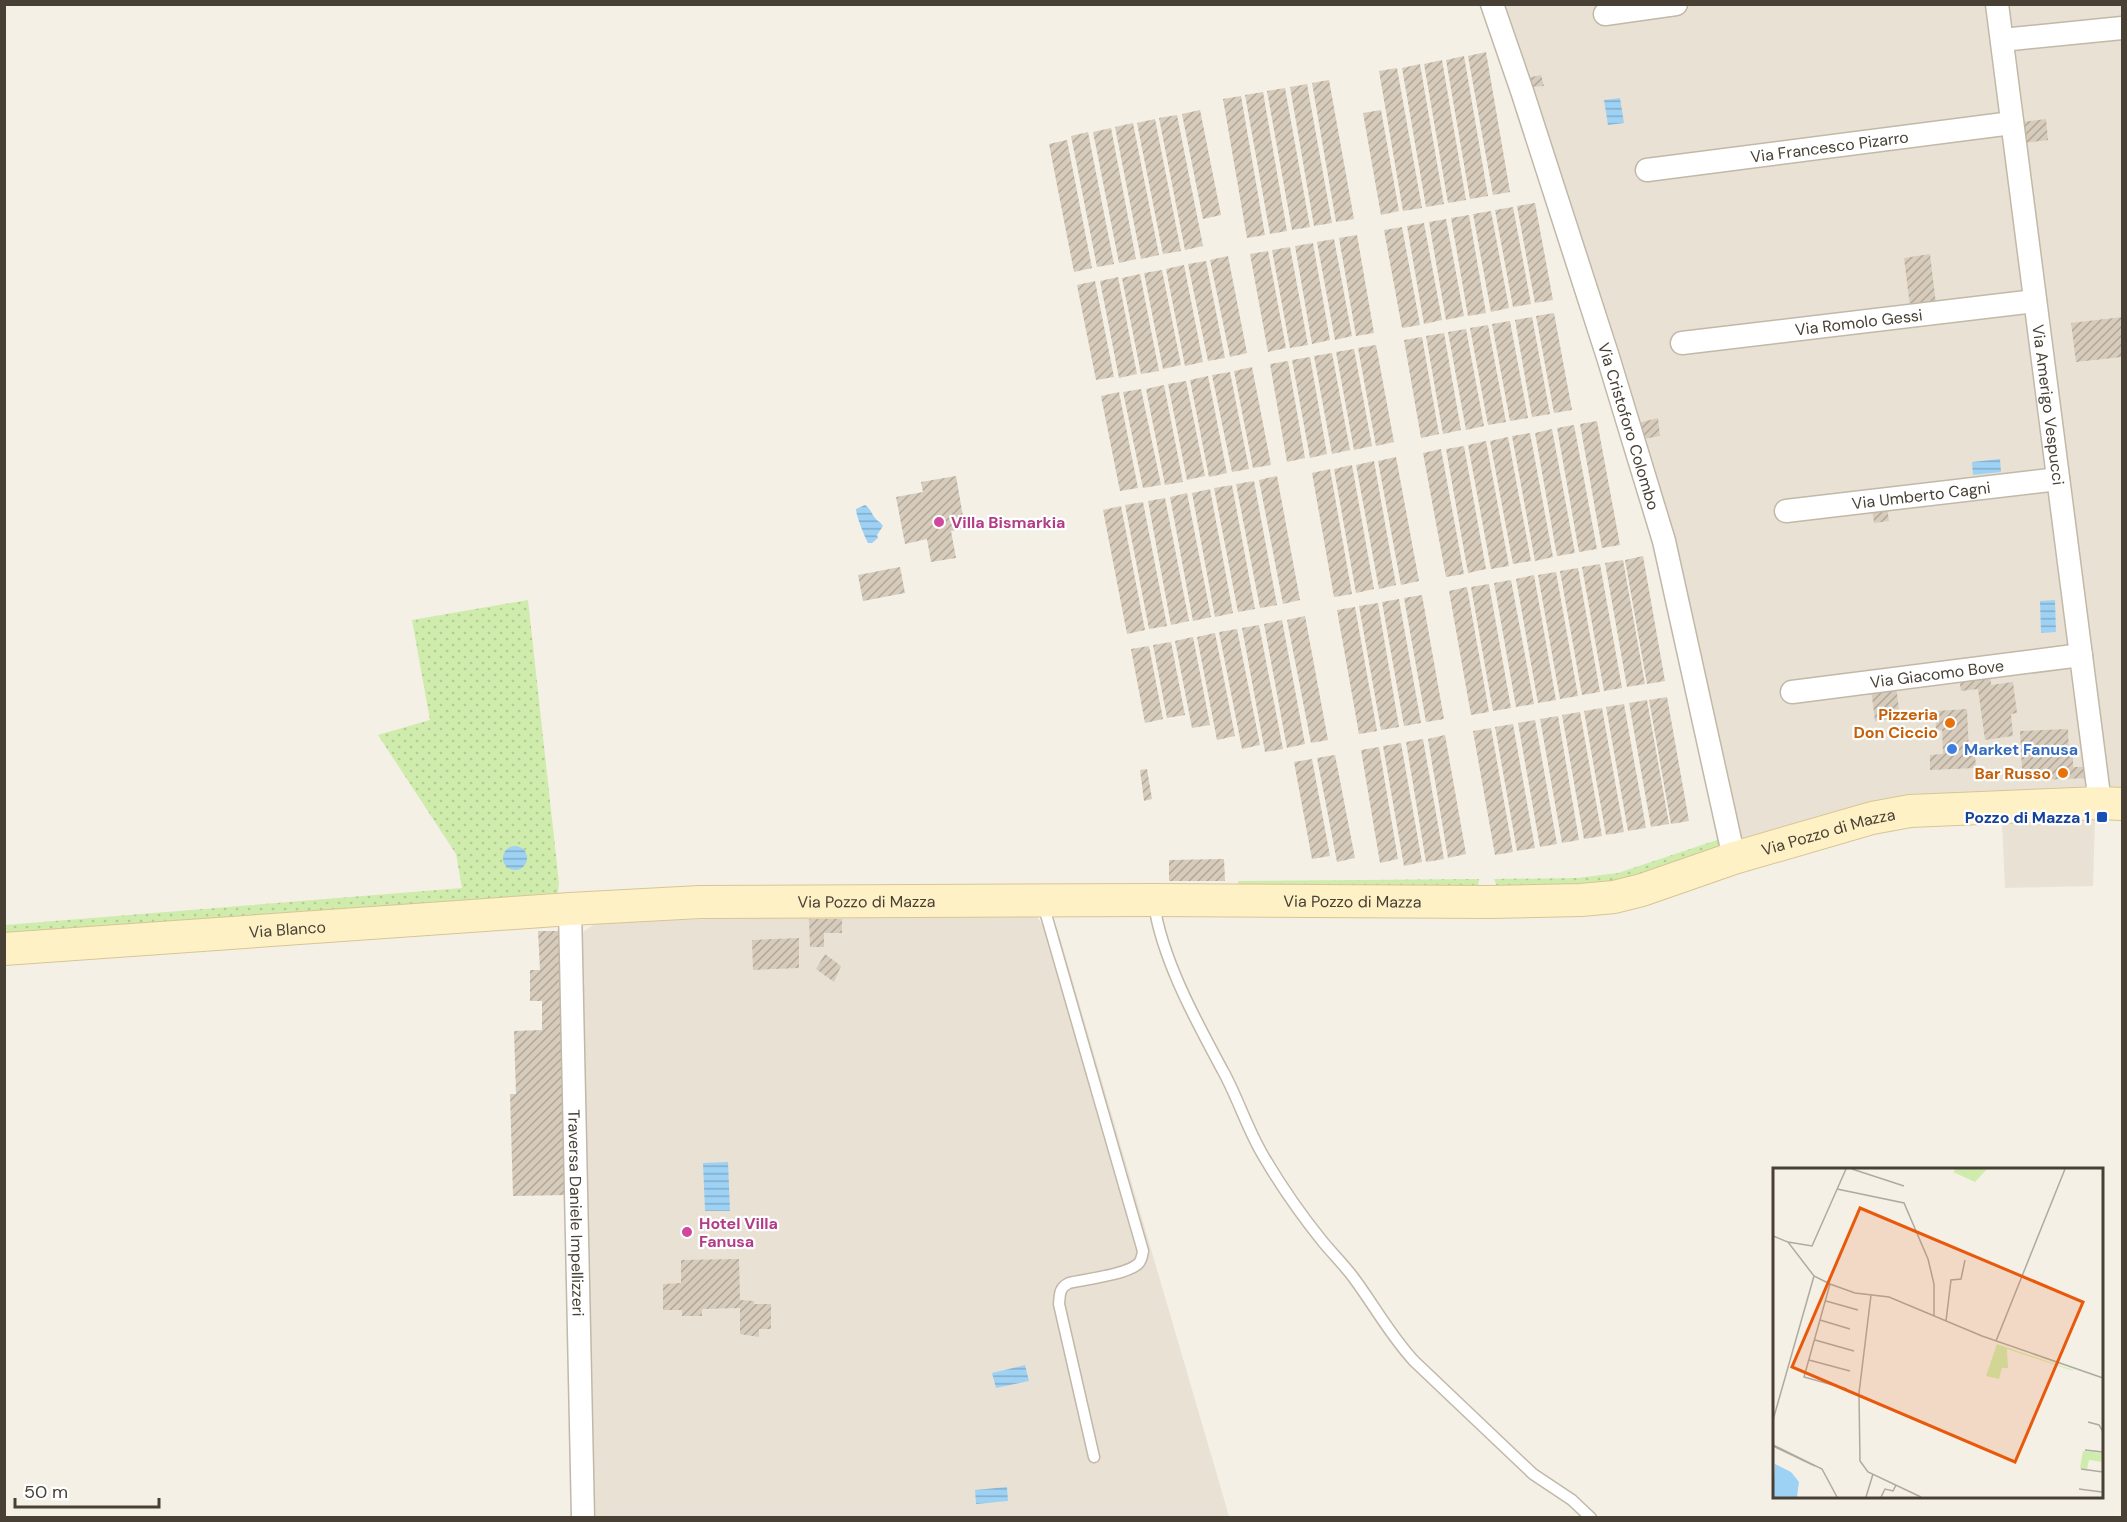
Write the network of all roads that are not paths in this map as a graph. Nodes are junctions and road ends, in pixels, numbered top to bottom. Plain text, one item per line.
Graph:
1 (1492, 4) edge
2 (1676, 4) edge
3 (1997, 4) edge
4 (1605, 14) dead end
5 (2122, 28) edge
6 (2002, 40) junction
7 (2012, 123) junction
8 (1647, 170) dead end
9 (2035, 301) junction
10 (1682, 343) dead end
11 (2058, 479) junction
12 (1786, 511) dead end
13 (2081, 655) junction
14 (1792, 692) dead end
15 (2111, 803) edge
16 (1734, 858) junction
17 (1153, 900) junction
18 (1042, 901) junction
19 (570, 909) junction
20 (4, 949) edge
21 (1094, 1457) dead end
22 (583, 1518) edge
23 (1591, 1518) edge

1 - 16 street, Via Cristoforo Colombo
2 - 4 street
3 - 6 street, Via Amerigo Vespucci
5 - 6 street
6 - 7 street, Via Amerigo Vespucci
7 - 8 street, Via Francesco Pizarro
7 - 9 street, Via Amerigo Vespucci
9 - 10 street, Via Romolo Gessi
9 - 11 street, Via Amerigo Vespucci
11 - 12 street, Via Umberto Cagni
11 - 13 street, Via Amerigo Vespucci
13 - 14 street, Via Giacomo Bove
13 - 15 street, Via Amerigo Vespucci
15 - 16 street, Via Pozzo di Mazza
16 - 17 street, Via Pozzo di Mazza
17 - 18 street, Via Pozzo di Mazza
17 - 23 lane
18 - 19 street, Via Pozzo di Mazza
18 - 21 lane
19 - 20 street, Via Blanco
19 - 22 street, Traversa Daniele Impellizzeri

